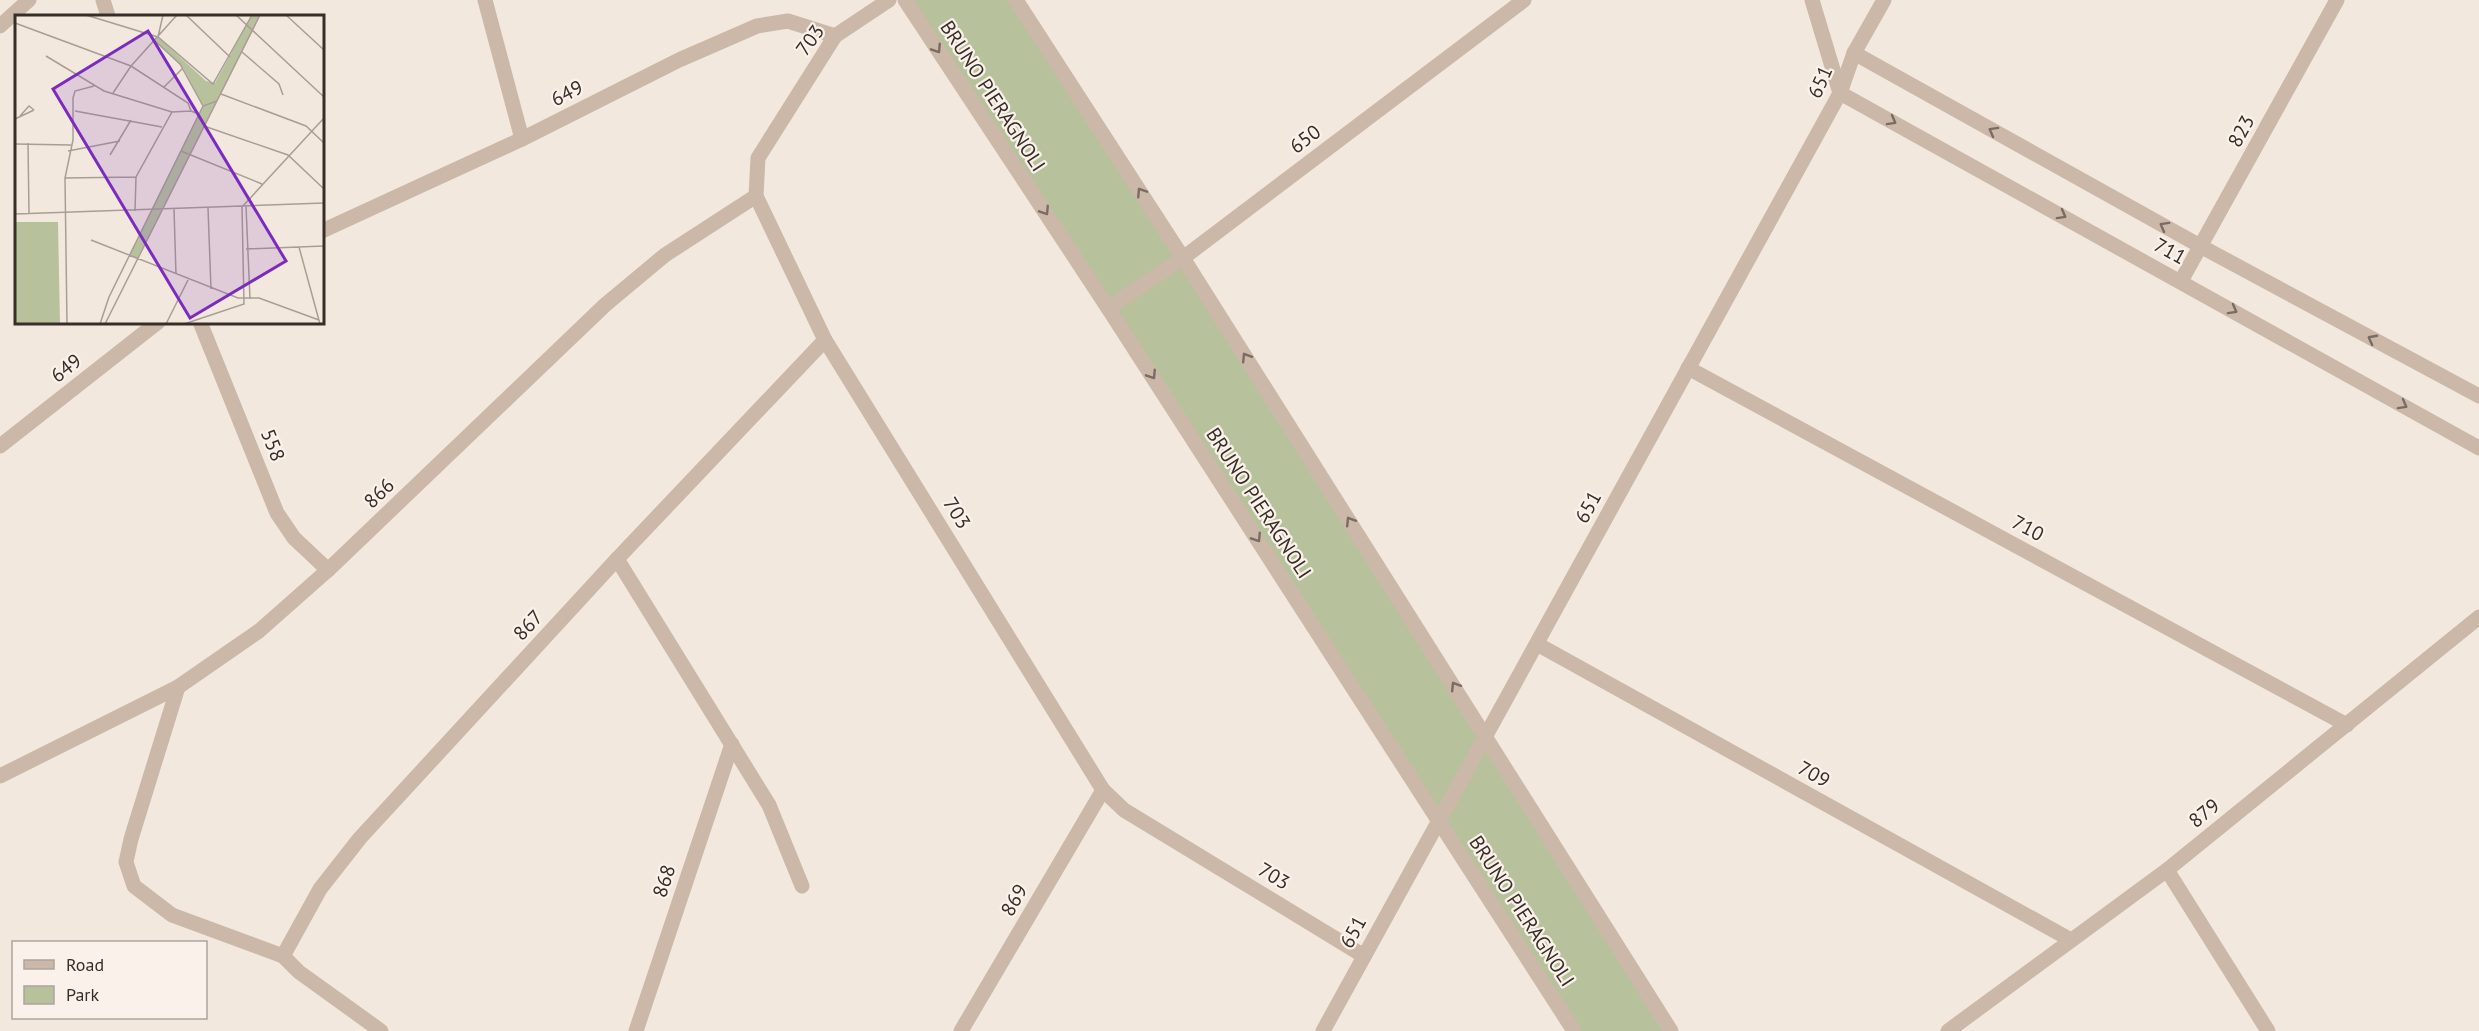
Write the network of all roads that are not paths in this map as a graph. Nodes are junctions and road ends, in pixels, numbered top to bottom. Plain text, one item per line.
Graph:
1 (28, 0) edge
2 (103, 0) edge
3 (484, 0) edge
4 (889, 0) edge
5 (905, 0) edge
6 (1524, 0) edge
7 (1812, 0) edge
8 (1884, 0) edge
9 (2337, 0) edge
10 (1018, 1) edge
11 (108, 15) edge
12 (0, 26) edge
13 (836, 36) junction
14 (1854, 53) junction
15 (1840, 93) junction
16 (522, 140) junction
17 (756, 196) junction
18 (324, 230) edge
19 (2202, 247) junction
20 (1183, 258) junction
21 (2181, 281) junction
22 (1108, 308) junction
23 (155, 324) edge
24 (201, 324) edge
25 (825, 339) junction
26 (1688, 368) junction
27 (2479, 396) edge
28 (0, 446) edge
29 (2479, 448) edge
30 (617, 559) junction
31 (328, 570) junction
32 (2479, 617) edge
33 (1537, 644) junction
34 (178, 687) junction
35 (2347, 725) junction
36 (1486, 735) junction
37 (732, 744) junction
38 (0, 776) edge
39 (1103, 790) junction
40 (1439, 820) junction
41 (2167, 870) junction
42 (801, 886) dead end
43 (2071, 940) junction
44 (283, 956) junction
45 (1364, 956) junction
46 (381, 1031) edge
47 (636, 1031) edge
48 (961, 1031) edge
49 (1323, 1031) edge
50 (1574, 1031) edge
51 (1671, 1031) edge
52 (1948, 1031) edge
53 (2268, 1031) edge

1 - 12 street
2 - 11 street
3 - 16 street
4 - 13 street, 703
5 -> 22 street, BRUNO PIERAGNOLI
6 - 20 street, 650
7 - 15 street
8 - 14 street, 651
9 - 19 street, 823
20 -> 10 street
13 - 16 street, 649
13 - 17 street, 703
14 - 15 street, 651
19 -> 14 street, 711
15 -> 21 street, 711
15 - 26 street, 651
16 - 18 street, 649
17 - 25 street, 703
17 - 31 street, 866
19 - 21 street, 823
27 -> 19 street, 711
20 - 22 street, 650
36 -> 20 street
21 -> 29 street, 711
22 -> 40 street, BRUNO PIERAGNOLI
23 - 28 street, 649
24 - 31 street, 558
25 - 30 street, 867
25 - 39 street, 703
26 - 33 street, 651
26 - 35 street, 710
30 - 37 street
30 - 44 street, 867
31 - 34 street, 866
32 - 35 street, 879
33 - 36 street, 651
33 - 43 street, 709
34 - 38 street, 866
34 - 44 street
35 - 41 street, 879
36 - 40 street, 651
36 - 51 street
37 - 42 street
37 - 47 street, 868
39 - 45 street, 703
39 - 48 street, 869
40 - 45 street, 651
40 - 50 street, BRUNO PIERAGNOLI
41 - 43 street, 879
41 - 53 street
43 - 52 street, 879
44 - 46 street
45 - 49 street, 651

